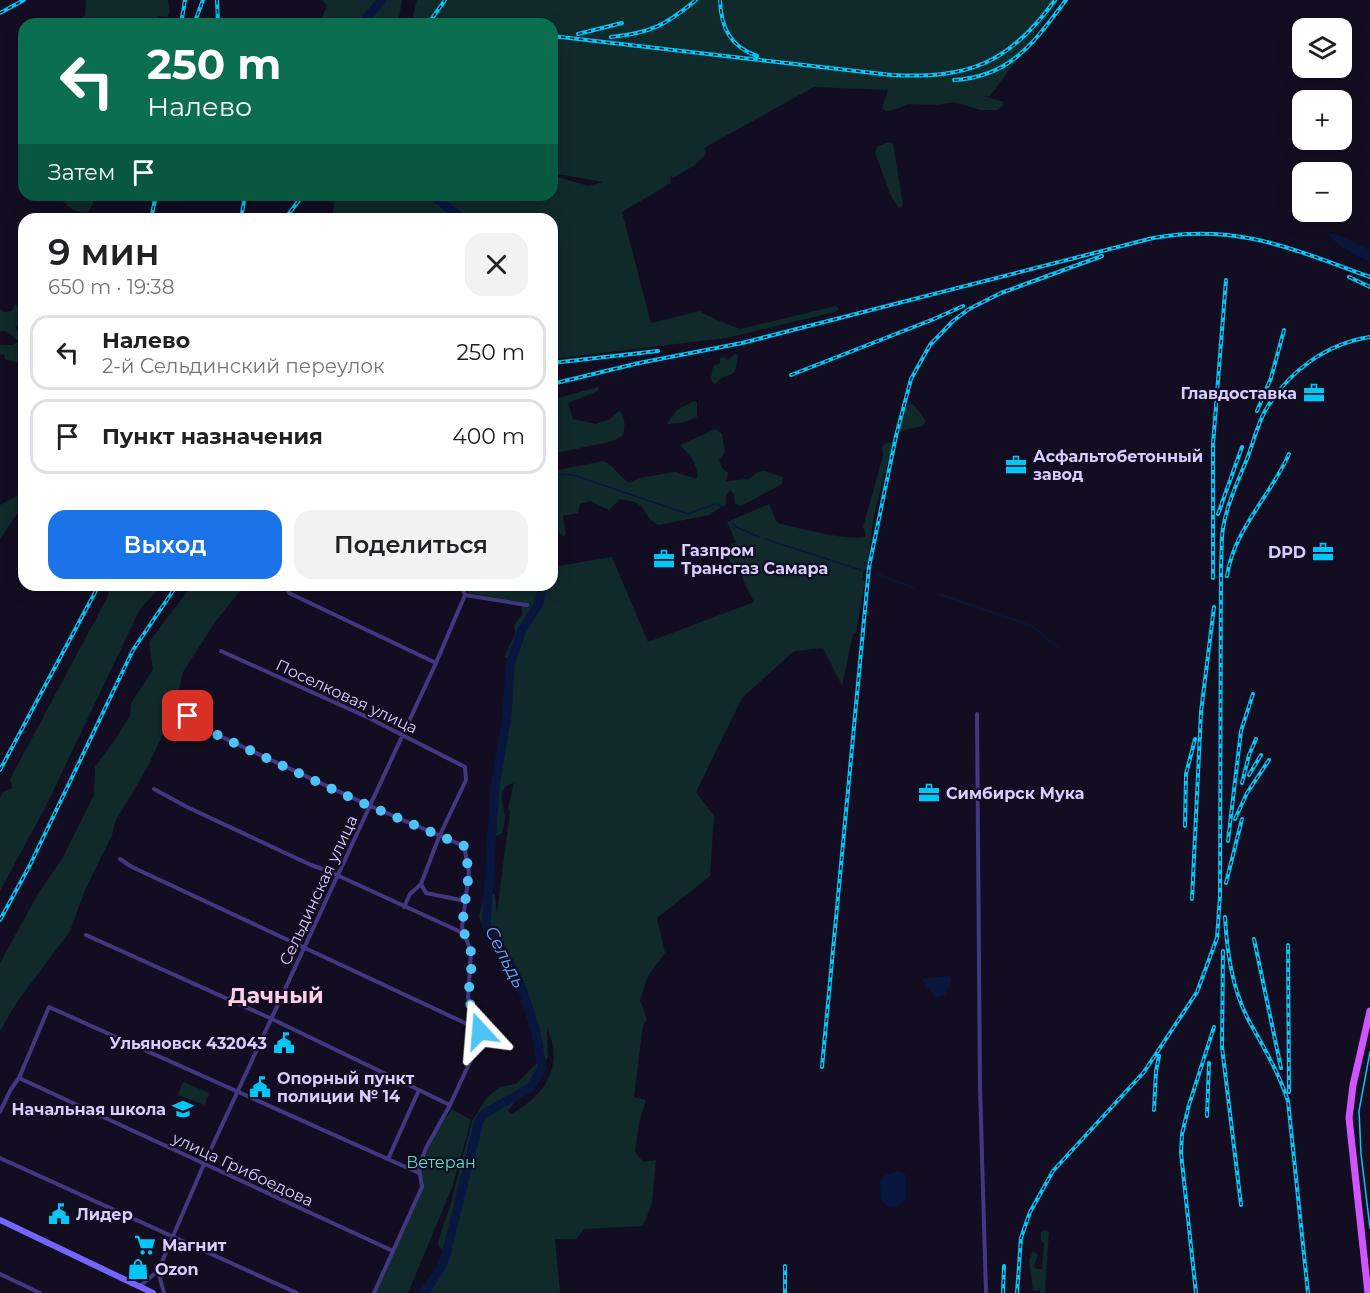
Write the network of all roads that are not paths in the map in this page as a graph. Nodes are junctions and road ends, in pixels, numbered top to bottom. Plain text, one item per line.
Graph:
1 (288, 591) edge
2 (463, 591) edge
3 (465, 595) junction
4 (527, 605) dead end
5 (221, 651) dead end
6 (436, 663) junction
7 (977, 714) dead end
8 (188, 716) dead end
9 (403, 735) junction
10 (154, 789) dead end
11 (370, 806) junction
12 (439, 837) junction
13 (120, 859) dead end
14 (339, 875) junction
15 (421, 884) junction
16 (465, 901) junction
17 (404, 907) junction
18 (463, 933) junction
19 (86, 935) dead end
20 (305, 949) junction
21 (1370, 1011) edge
22 (272, 1019) junction
23 (480, 1031) junction
24 (19, 1078) junction
25 (419, 1090) junction
26 (238, 1092) junction
27 (450, 1105) junction
28 (0, 1112) edge
29 (0, 1158) edge
30 (388, 1159) junction
31 (204, 1164) junction
32 (419, 1173) junction
33 (0, 1220) edge
34 (173, 1236) junction
35 (393, 1251) junction
36 (159, 1271) junction
37 (0, 1274) edge
38 (139, 1286) junction
39 (40, 1293) edge
40 (153, 1293) edge
41 (164, 1293) edge
42 (297, 1293) edge
43 (374, 1293) edge
44 (986, 1293) edge
45 (1368, 1293) edge

1 - 6 street
2 - 3 street
3 - 4 street
3 - 6 street, Сельдинская улица
5 - 9 street, Поселковая улица
6 - 9 street, Сельдинская улица
7 - 44 street
8 - 11 street
9 - 11 street, Сельдинская улица
9 - 12 street, Поселковая улица
10 - 14 street
11 - 12 street
11 - 14 street, Сельдинская улица
12 - 15 street
12 - 16 street
13 - 20 street
14 - 17 street
14 - 20 street, Сельдинская улица
15 - 16 street
15 - 17 street
16 - 18 street
17 - 18 street
18 - 23 street
19 - 22 street
20 - 22 street, Сельдинская улица
20 - 23 street
21 - 45 main road
22 - 25 street
22 - 26 street, Сельдинская улица
23 - 27 street
24 - 26 street
24 - 28 street
24 - 31 street, улица Грибоедова
25 - 27 street
25 - 30 street
26 - 30 street
26 - 31 street, Сельдинская улица
27 - 32 street
29 - 34 street
30 - 32 street
31 - 34 street, Сельдинская улица
31 - 35 street, улица Грибоедова
32 - 35 street
33 - 38 street
34 - 36 street, Сельдинская улица
34 - 42 street
35 - 43 street
36 - 38 street
36 - 41 street
37 - 39 street
38 - 40 street

